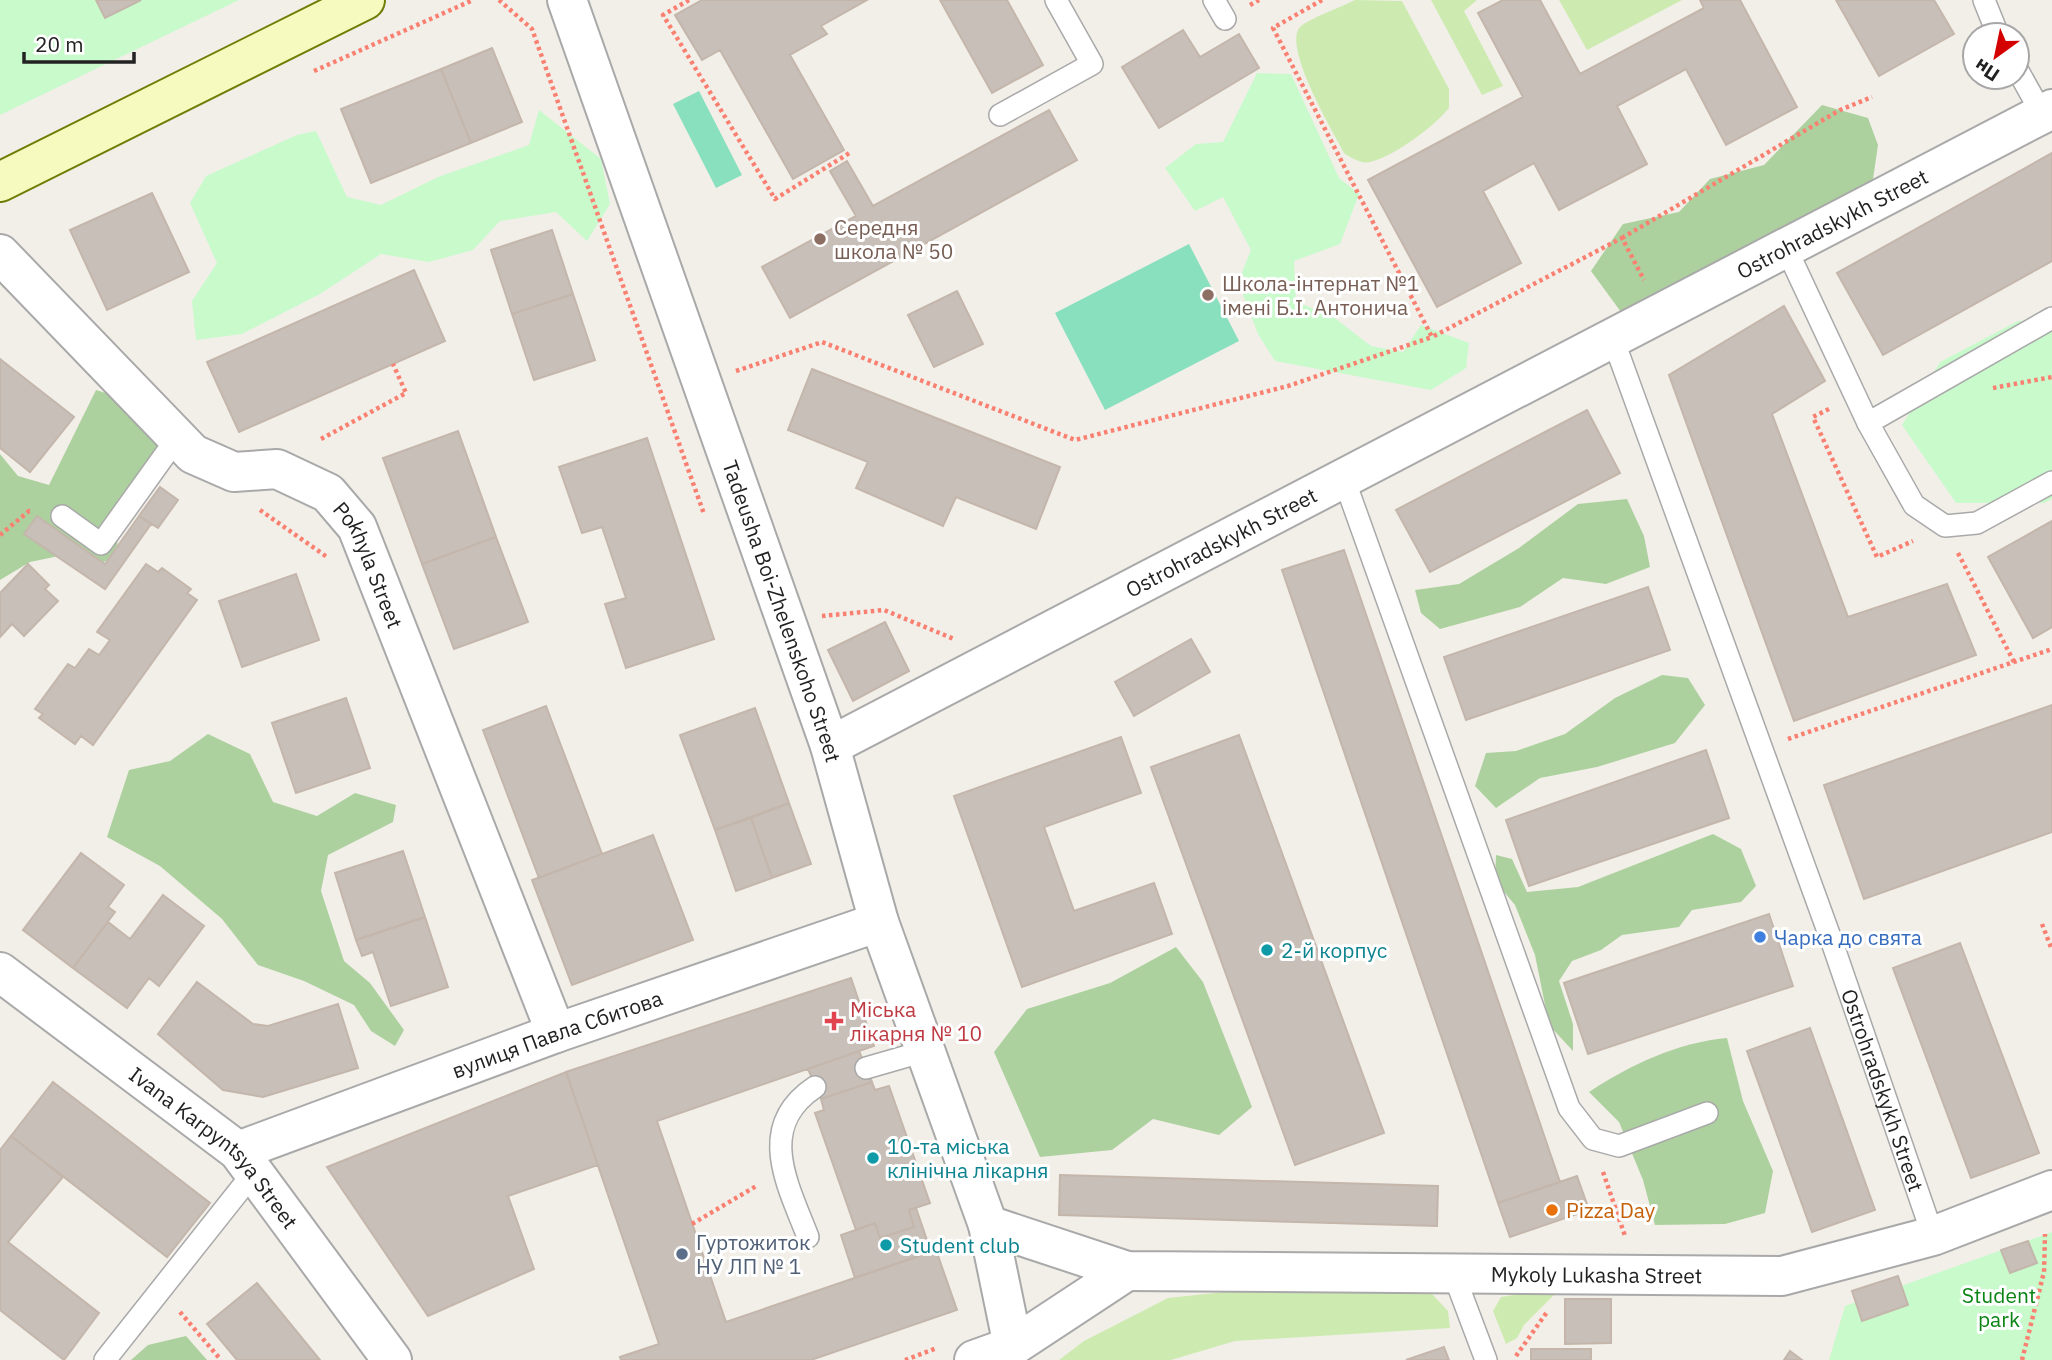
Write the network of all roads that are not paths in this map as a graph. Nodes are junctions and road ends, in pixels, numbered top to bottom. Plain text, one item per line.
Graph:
1 (365, 0) edge
2 (567, 0) edge
3 (1056, 0) edge
4 (1214, 0) edge
5 (1984, 0) edge
6 (1225, 19) dead end
7 (1992, 21) edge
8 (2031, 89) edge
9 (2047, 111) edge
10 (1000, 115) dead end
11 (0, 182) edge
12 (1786, 248) junction
13 (0, 254) edge
14 (2052, 318) edge
15 (1617, 349) junction
16 (1868, 424) junction
17 (177, 438) junction
18 (1344, 479) junction
19 (2052, 482) edge
20 (62, 516) road end
21 (830, 746) junction
22 (879, 922) junction
23 (2, 978) edge
24 (556, 1033) junction
25 (925, 1051) junction
26 (866, 1068) dead end
27 (815, 1087) dead end
28 (1707, 1113) dead end
29 (246, 1162) junction
30 (2049, 1207) edge
31 (988, 1225) junction
32 (1933, 1236) junction
33 (808, 1237) dead end
34 (1127, 1271) junction
35 (1454, 1275) junction
36 (1013, 1346) junction
37 (105, 1360) edge
38 (392, 1360) edge
39 (974, 1360) edge
40 (1486, 1360) edge

1 - 11 main road
2 - 21 street, Tadeusha Boi-Zhelenskoho Street
3 - 10 lane
4 - 6 lane
5 - 7 lane
8 - 9 lane
9 - 12 street, Ostrohradskykh Street
12 - 15 street, Ostrohradskykh Street
12 - 16 lane
13 - 17 street, Pokhyla Street
14 - 16 lane
15 - 18 street, Ostrohradskykh Street
15 - 32 lane, Ostrohradskykh Street
16 - 19 lane
17 - 20 lane
17 - 24 street, Pokhyla Street
18 - 21 street, Ostrohradskykh Street
18 - 28 lane
21 - 22 street, Tadeusha Boi-Zhelenskoho Street
22 - 24 street, вулиця Павла Сбитова
22 - 25 street, Tadeusha Boi-Zhelenskoho Street
23 - 29 street, Ivana Karpyntsya Street
24 - 29 street, вулиця Павла Сбитова
25 - 26 lane
25 - 31 street, Tadeusha Boi-Zhelenskoho Street
27 - 33 lane
29 - 37 lane
29 - 38 street, Ivana Karpyntsya Street
30 - 32 street, Mykoly Lukasha Street
31 - 34 street, Mykoly Lukasha Street
31 - 36 street
32 - 35 street, Mykoly Lukasha Street
34 - 35 street, Mykoly Lukasha Street
34 - 36 street
35 - 40 lane
36 - 39 street

